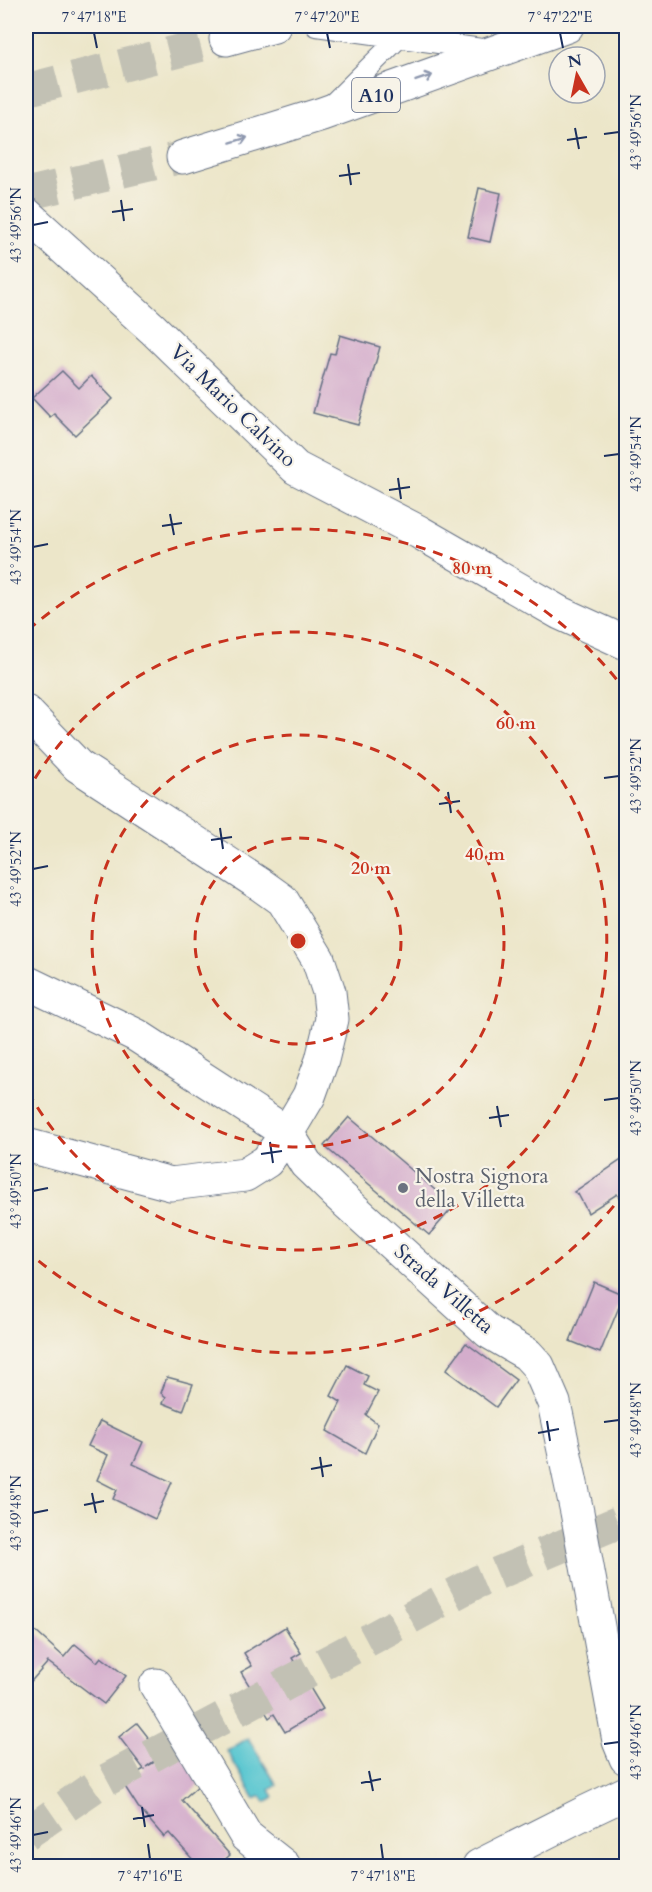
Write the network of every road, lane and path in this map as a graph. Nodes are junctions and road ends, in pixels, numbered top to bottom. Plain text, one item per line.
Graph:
1 (274, 26) edge
2 (316, 26) edge
3 (567, 26) edge
4 (404, 32) edge
5 (226, 39) tunnel mouth
6 (500, 51) junction
7 (322, 114) junction
8 (183, 157) tunnel mouth
9 (26, 214) edge
10 (627, 643) edge
11 (26, 712) edge
12 (26, 982) edge
13 (287, 1133) junction
14 (26, 1145) edge
15 (156, 1685) dead end
16 (627, 1758) edge
17 (627, 1793) edge
18 (284, 1866) edge
19 (479, 1866) edge

1 - 5 main road
2 - 4 lane
3 - 6 main road, A10
4 - 6 lane
4 - 7 lane
7 -> 6 main road, A10
8 -> 7 main road, A10
9 - 10 main road, Via Mario Calvino
11 - 13 main road
12 - 13 main road, Strada Villetta
13 - 14 main road
13 - 16 main road, Strada Villetta
15 - 18 main road
17 - 19 main road

